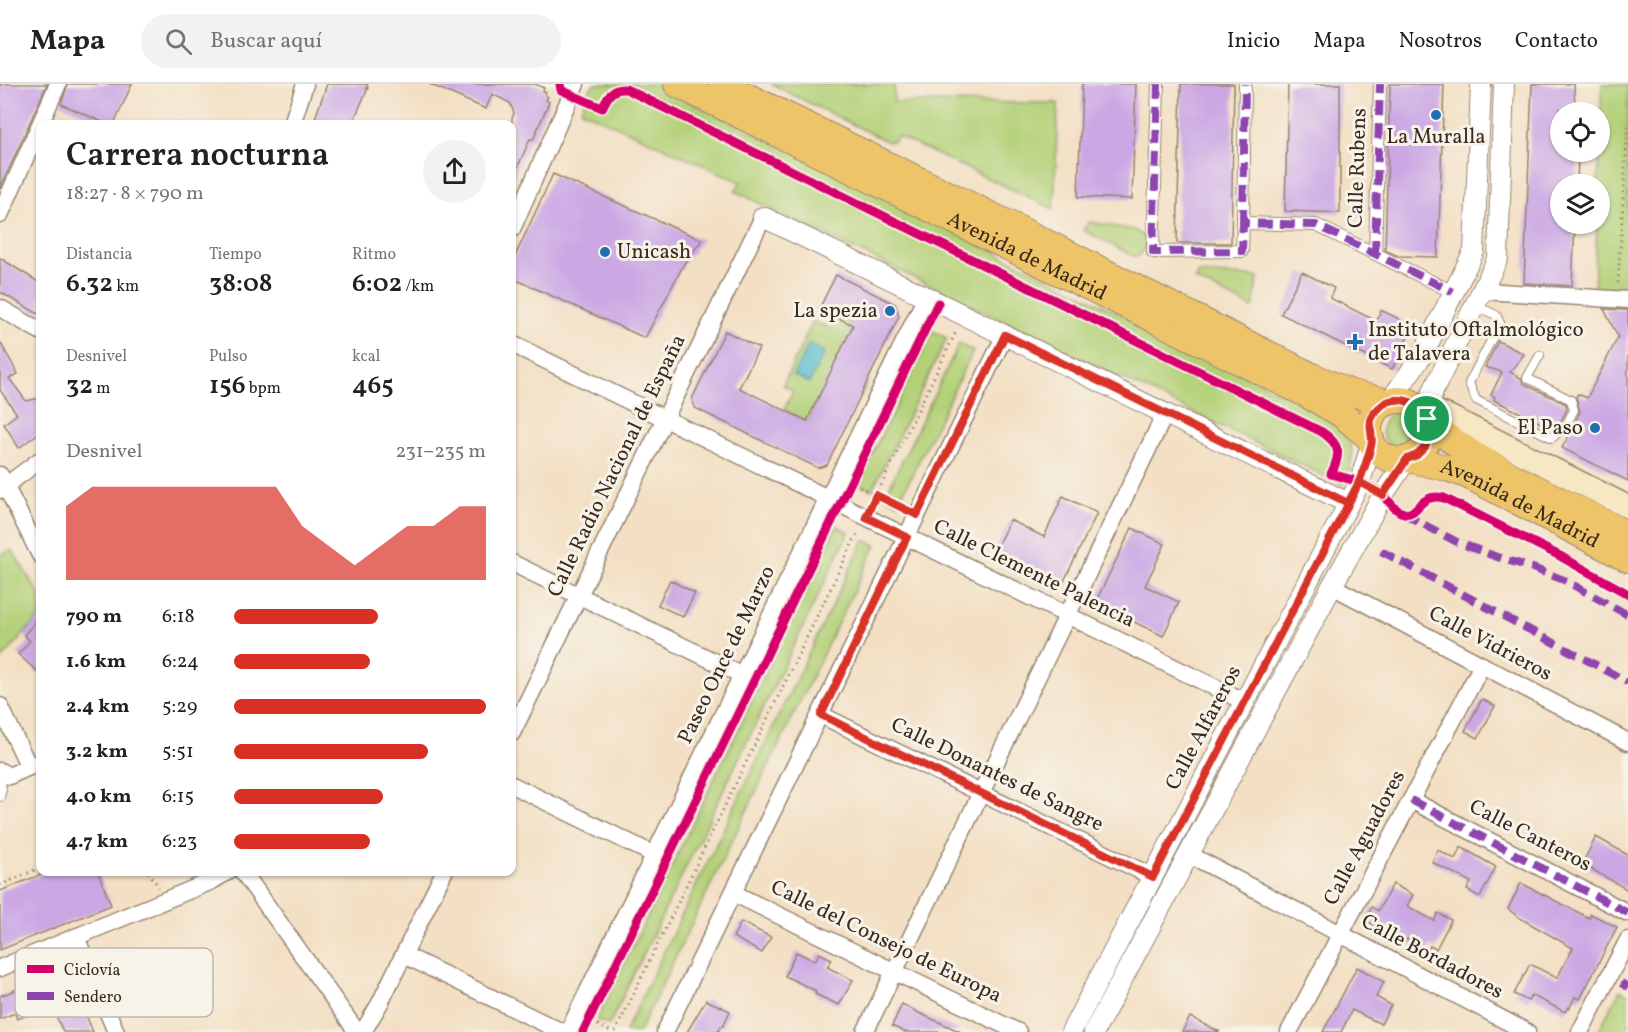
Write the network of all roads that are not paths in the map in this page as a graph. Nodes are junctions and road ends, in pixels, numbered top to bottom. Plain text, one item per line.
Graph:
1 (58, 84) edge
2 (305, 84) edge
3 (576, 84) edge
4 (677, 84) edge
5 (722, 84) edge
6 (1158, 84) edge
7 (1245, 84) edge
8 (1380, 84) edge
9 (1481, 84) edge
10 (1504, 84) edge
11 (42, 120) edge
12 (293, 120) edge
13 (36, 134) edge
14 (0, 215) edge
15 (763, 217) joint
16 (516, 220) edge
17 (1243, 223) junction
18 (1375, 254) junction
19 (1453, 292) junction
20 (926, 297) junction
21 (1480, 298) junction
22 (1623, 300) edge
23 (0, 308) edge
24 (36, 329) edge
25 (1005, 335) junction
26 (516, 346) edge
27 (1540, 355) dead end
28 (1413, 409) junction
29 (1165, 414) junction
30 (665, 419) junction
31 (1372, 441) junction
32 (1408, 459) junction
33 (36, 463) edge
34 (2, 484) edge
35 (834, 501) junction
36 (1348, 503) junction
37 (1628, 507) edge
38 (1628, 535) edge
39 (907, 537) junction
40 (36, 548) edge
41 (1628, 559) edge
42 (516, 565) edge
43 (1332, 586) junction
44 (579, 596) junction
45 (1067, 615) junction
46 (1482, 665) junction
47 (742, 675) junction
48 (1245, 702) junction
49 (0, 706) edge
50 (821, 715) junction
51 (516, 725) edge
52 (1628, 742) edge
53 (35, 765) edge
54 (0, 771) edge
55 (516, 787) edge
56 (981, 793) junction
57 (0, 797) edge
58 (1411, 800) junction
59 (655, 855) junction
60 (1190, 855) junction
61 (220, 876) edge
62 (246, 876) edge
63 (442, 876) edge
64 (1153, 877) junction
65 (733, 893) junction
66 (1628, 913) edge
67 (1340, 934) junction
68 (76, 937) junction
69 (1628, 940) edge
70 (49, 948) edge
71 (81, 948) edge
72 (404, 955) junction
73 (15, 962) edge
74 (0, 968) edge
75 (894, 971) junction
76 (110, 1017) edge
77 (116, 1032) edge
78 (357, 1032) edge
79 (363, 1032) edge
80 (562, 1032) edge
81 (568, 1032) edge
82 (665, 1032) edge
83 (865, 1032) edge
84 (1018, 1032) edge
85 (1071, 1032) edge
86 (1094, 1032) edge
87 (1289, 1032) edge
88 (1527, 1032) edge
89 (1581, 1032) edge

1 - 11 street
2 - 12 street
3 - 16 street
4 - 31 main road, Avenida de Madrid
5 - 28 main road, Avenida de Madrid
6 - 17 street
7 - 17 street
8 - 18 street, Calle Rubens
9 - 19 street
10 - 21 street
13 - 14 street
15 - 20 street
15 - 30 street, Calle Radio Nacional de España
17 - 18 street
18 - 19 street
19 - 28 street
20 - 25 street
20 - 35 street, Paseo Once de Marzo
21 - 22 street
21 - 27 lane
21 - 28 street
23 - 24 street
25 - 29 street
25 - 39 street
26 - 30 street, Calle Clemente Palencia
28 - 31 main road
28 - 32 main road, Avenida de Madrid
28 - 37 main road, Avenida de Madrid
28 - 38 main road, Avenida de Madrid
29 - 36 street
29 - 45 street
30 - 35 street, Calle Clemente Palencia
30 - 44 street, Calle Radio Nacional de España
31 - 32 main road, Avenida de Madrid
31 - 36 street, Calle Alfareros
32 - 41 main road, Avenida de Madrid
32 - 43 street
33 - 34 street
34 - 40 street
35 - 39 street, Calle Clemente Palencia
35 - 47 street, Paseo Once de Marzo
36 - 48 street, Calle Alfareros
39 - 45 street, Calle Clemente Palencia
39 - 50 street
42 - 44 street
43 - 46 street, Calle Vidrieros
43 - 60 street
44 - 47 street
44 - 51 street, Calle Radio Nacional de España
45 - 48 street, Calle Clemente Palencia
45 - 56 street
46 - 52 street, Calle Vidrieros
46 - 58 street, Calle Aguadores
47 - 59 street, Paseo Once de Marzo
48 - 64 street, Calle Alfareros
49 - 53 street
50 - 56 street, Calle Donantes de Sangre
50 - 65 street
53 - 54 street
54 - 57 lane
55 - 59 street
56 - 64 street, Calle Donantes de Sangre
56 - 75 street
58 - 66 street, Calle Canteros
58 - 67 street, Calle Aguadores
59 - 81 street, Paseo Once de Marzo
60 - 67 street, Calle Bordadores
60 - 86 street
61 - 68 street
62 - 78 street
63 - 72 street
64 - 85 street, Calle Alfareros
65 - 75 street, Calle del Consejo de Europa
65 - 82 street
67 - 87 street, Calle Aguadores
67 - 88 street, Calle Bordadores
68 - 70 street
68 - 71 street
69 - 89 street
72 - 79 street
72 - 80 street
73 - 74 street
75 - 83 street
75 - 84 street, Calle del Consejo de Europa
76 - 77 street

